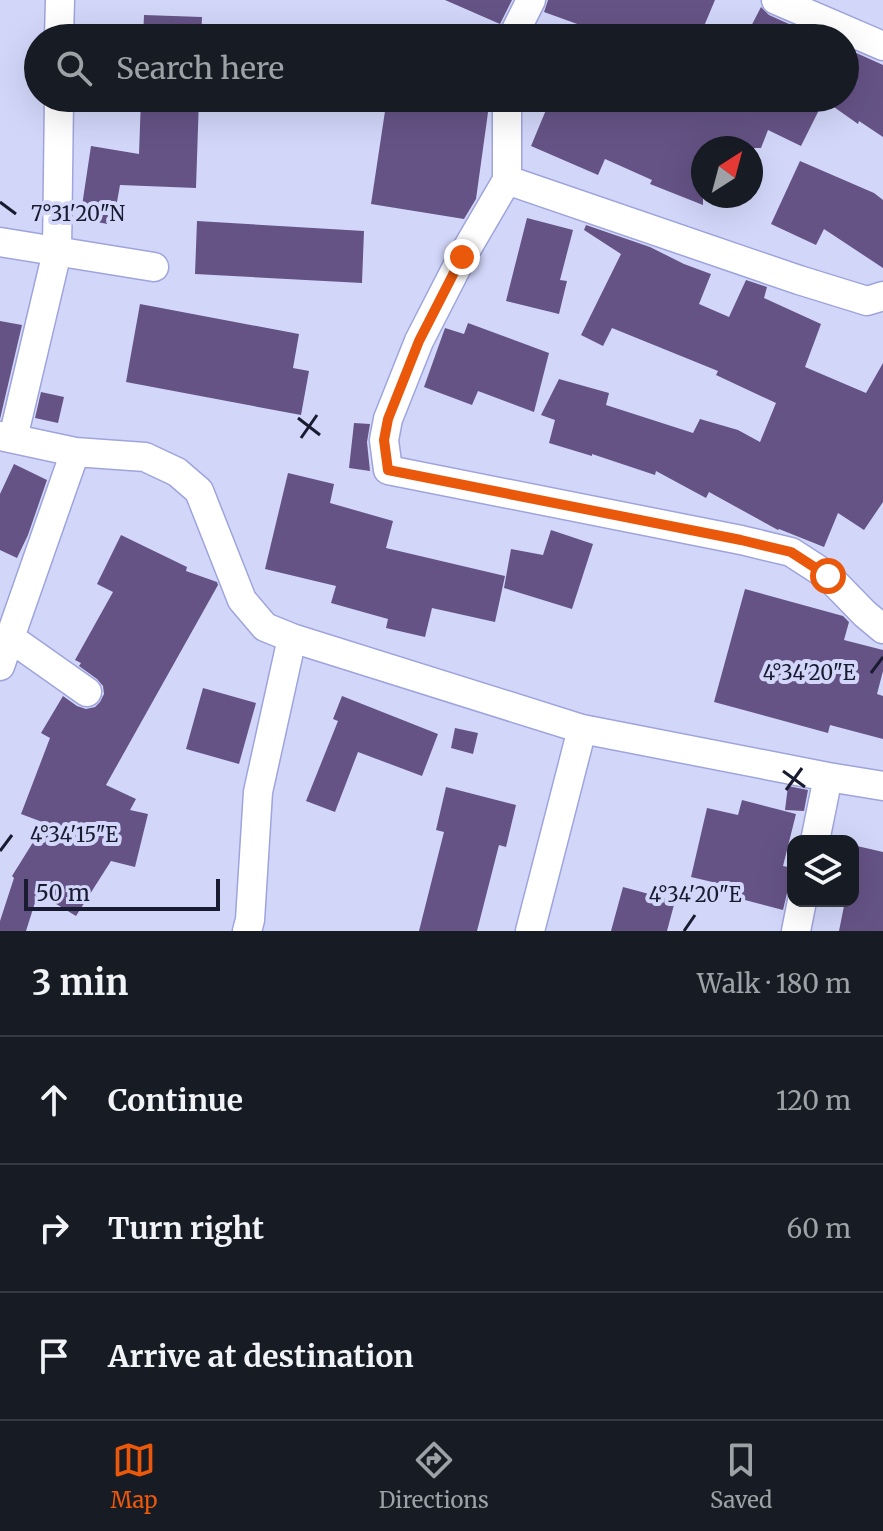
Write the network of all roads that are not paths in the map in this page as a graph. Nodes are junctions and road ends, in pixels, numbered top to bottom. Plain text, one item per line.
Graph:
1 (60, 0) edge
2 (531, 0) edge
3 (776, 0) edge
4 (59, 24) edge
5 (519, 24) edge
6 (832, 24) edge
7 (859, 36) edge
8 (883, 46) edge
9 (59, 112) edge
10 (507, 112) edge
11 (507, 180) junction
12 (0, 242) edge
13 (57, 252) junction
14 (154, 267) dead end
15 (883, 296) edge
16 (6, 437) edge
17 (75, 452) junction
18 (883, 629) edge
19 (9, 637) junction
20 (292, 638) junction
21 (0, 666) edge
22 (87, 692) dead end
23 (582, 729) junction
24 (828, 777) junction
25 (883, 786) edge
26 (816, 835) edge
27 (801, 907) edge
28 (247, 931) edge
29 (530, 931) edge
30 (796, 931) edge

1 - 4 street
2 - 5 street
3 - 6 street
7 - 8 street
9 - 13 street
10 - 11 street
11 - 15 street
11 - 18 street
12 - 13 street
13 - 14 street
13 - 16 street
16 - 17 street
17 - 19 street
17 - 20 street
19 - 21 street
19 - 22 street
20 - 23 street
20 - 28 street
23 - 24 street
23 - 29 street
24 - 25 street
24 - 26 street
27 - 30 street

